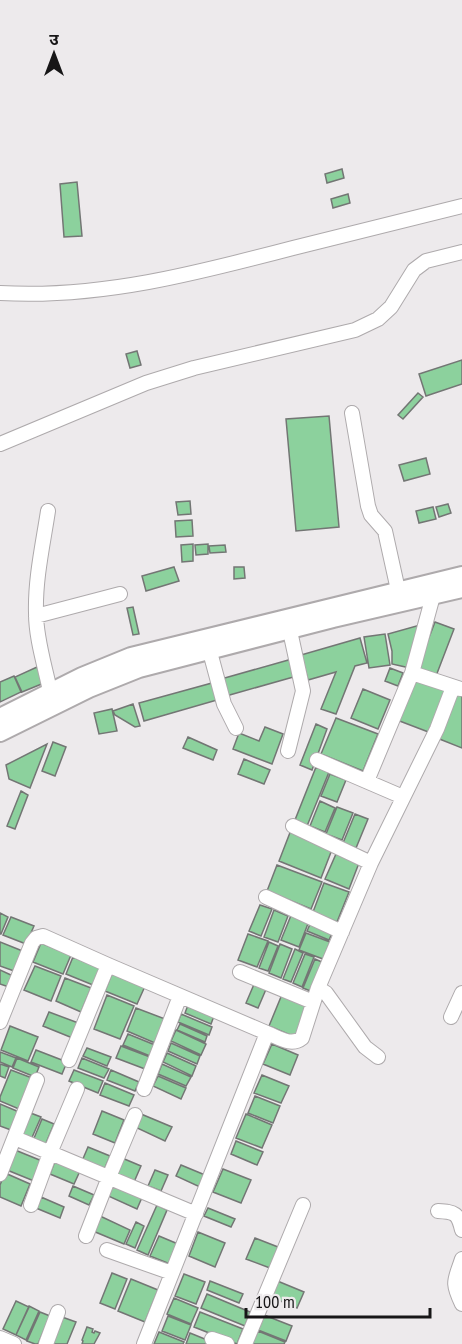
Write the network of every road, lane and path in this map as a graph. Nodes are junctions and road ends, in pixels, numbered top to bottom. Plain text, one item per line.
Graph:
1 (462, 206) edge
2 (462, 252) edge
3 (0, 293) edge
4 (352, 413) dead end
5 (0, 444) edge
6 (48, 511) dead end
7 (462, 575) edge
8 (433, 589) junction
9 (462, 589) edge
10 (398, 590) junction
11 (120, 594) dead end
12 (36, 616) junction
13 (290, 631) junction
14 (210, 652) junction
15 (412, 673) junction
16 (458, 688) edge
17 (50, 691) junction
18 (0, 717) edge
19 (236, 728) dead end
20 (0, 733) edge
21 (288, 751) dead end
22 (317, 760) dead end
23 (367, 781) junction
24 (403, 797) junction
25 (293, 826) dead end
26 (371, 862) junction
27 (266, 897) dead end
28 (342, 932) junction
29 (108, 965) junction
30 (240, 972) dead end
31 (318, 988) junction
32 (462, 993) edge
33 (180, 996) junction
34 (313, 1002) junction
35 (451, 1017) dead end
36 (0, 1019) edge
37 (267, 1033) junction
38 (378, 1057) dead end
39 (69, 1060) dead end
40 (37, 1080) dead end
41 (77, 1089) dead end
42 (144, 1089) dead end
43 (135, 1115) dead end
44 (15, 1138) junction
45 (50, 1153) junction
46 (0, 1174) edge
47 (109, 1177) junction
48 (31, 1205) dead end
49 (303, 1205) dead end
50 (438, 1211) dead end
51 (196, 1214) junction
52 (462, 1230) edge
53 (86, 1236) dead end
54 (108, 1250) dead end
55 (462, 1259) edge
56 (172, 1273) junction
57 (462, 1304) edge
58 (58, 1312) dead end
59 (0, 1338) edge
60 (212, 1339) dead end
61 (14, 1344) edge
62 (46, 1344) edge
63 (144, 1344) edge
64 (227, 1344) edge
65 (245, 1344) edge

1 - 3 street
2 - 5 street
4 - 10 street
6 - 12 street
7 - 8 main road
8 - 9 main road
8 - 10 main road
8 - 13 main road
8 - 15 street
10 - 17 main road
11 - 12 street
12 - 17 street
13 - 14 main road
13 - 21 street
14 - 19 street
14 - 20 main road
15 - 16 street
15 - 23 street
16 - 24 street
17 - 18 main road
22 - 23 street
23 - 24 street
24 - 26 street
25 - 26 street
26 - 28 street
27 - 28 street
28 - 31 street
29 - 33 street
29 - 36 street
29 - 39 street
30 - 34 street
31 - 34 street
31 - 38 street
32 - 35 street
33 - 37 street
33 - 42 street
34 - 37 street
37 - 51 street
40 - 44 street
41 - 45 street
43 - 47 street
44 - 45 street
44 - 46 street
45 - 47 street
45 - 48 street
47 - 51 street
47 - 53 street
49 - 65 street
50 - 52 street
51 - 56 street
54 - 56 street
55 - 57 street
56 - 63 street
58 - 62 street
59 - 61 street
60 - 64 street

